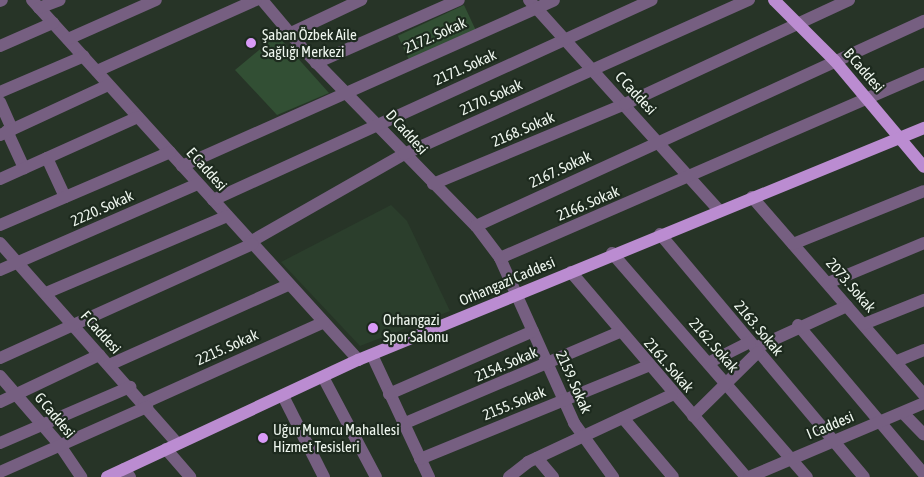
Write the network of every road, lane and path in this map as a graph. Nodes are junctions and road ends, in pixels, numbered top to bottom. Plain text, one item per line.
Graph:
1 (60, 0) edge
2 (156, 0) edge
3 (256, 0) edge
4 (262, 0) edge
5 (361, 0) edge
6 (459, 0) edge
7 (554, 0) edge
8 (652, 0) edge
9 (749, 0) edge
10 (774, 0) edge
11 (849, 0) edge
12 (36, 4) edge
13 (533, 4) edge
14 (924, 21) edge
15 (53, 23) junction
16 (798, 24) junction
17 (289, 34) junction
18 (68, 39) junction
19 (565, 40) junction
20 (0, 46) edge
21 (84, 56) junction
22 (835, 61) junction
23 (316, 63) junction
24 (592, 70) junction
25 (97, 71) junction
26 (924, 74) edge
27 (108, 85) junction
28 (0, 92) edge
29 (346, 93) junction
30 (865, 96) junction
31 (0, 102) edge
32 (625, 104) junction
33 (138, 117) junction
34 (378, 123) junction
35 (924, 128) edge
36 (6, 132) edge
37 (902, 138) junction
38 (658, 141) junction
39 (170, 152) junction
40 (404, 154) junction
41 (47, 158) junction
42 (182, 166) junction
43 (924, 167) edge
44 (24, 168) junction
45 (688, 177) junction
46 (0, 179) edge
47 (198, 184) junction
48 (434, 184) junction
49 (924, 190) edge
50 (65, 197) junction
51 (752, 197) junction
52 (213, 200) junction
53 (718, 209) junction
54 (227, 216) junction
55 (0, 226) edge
56 (476, 226) junction
57 (660, 234) junction
58 (0, 243) edge
59 (924, 243) edge
60 (251, 244) junction
61 (793, 244) junction
62 (612, 253) junction
63 (500, 258) junction
64 (18, 263) junction
65 (0, 270) edge
66 (571, 272) junction
67 (828, 283) junction
68 (288, 285) junction
69 (518, 293) junction
70 (46, 294) junction
71 (924, 300) edge
72 (848, 306) junction
73 (324, 322) junction
74 (864, 324) junction
75 (798, 325) junction
76 (73, 326) junction
77 (533, 330) junction
78 (620, 332) junction
79 (754, 347) junction
80 (924, 350) edge
81 (99, 354) junction
82 (372, 355) junction
83 (0, 358) edge
84 (358, 360) junction
85 (897, 361) junction
86 (708, 363) junction
87 (548, 364) junction
88 (109, 365) junction
89 (648, 366) junction
90 (0, 376) edge
91 (323, 377) junction
92 (726, 384) junction
93 (130, 387) junction
94 (390, 394) junction
95 (17, 395) junction
96 (672, 395) junction
97 (924, 395) edge
98 (284, 396) junction
99 (564, 400) junction
100 (0, 402) edge
101 (924, 402) edge
102 (146, 405) junction
103 (903, 413) junction
104 (693, 416) junction
105 (623, 418) junction
106 (878, 423) junction
107 (404, 424) junction
108 (43, 425) junction
109 (924, 435) edge
110 (582, 436) junction
111 (0, 443) edge
112 (832, 443) junction
113 (59, 444) junction
114 (172, 446) junction
115 (537, 458) junction
116 (420, 459) junction
117 (792, 459) junction
118 (0, 472) edge
119 (127, 473) edge
120 (924, 474) edge
121 (427, 476) edge
122 (81, 477) edge
123 (107, 477) edge
124 (190, 477) edge
125 (324, 477) edge
126 (376, 477) edge
127 (509, 477) edge
128 (553, 477) edge
129 (613, 477) edge
130 (673, 477) edge
131 (747, 477) edge
132 (807, 477) edge
133 (864, 477) edge

1 - 12 street
2 - 18 street
3 - 25 street
4 - 17 street, D Caddesi
5 - 17 street
6 - 23 street
7 - 13 street, 2172. Sokak
8 - 19 street, 2171. Sokak
9 - 24 street, 2170. Sokak
10 - 16 main road, B Caddesi
11 - 16 street, 2168. Sokak
12 - 15 street, E Caddesi
13 - 19 street, C Caddesi
13 - 29 street, 2172. Sokak
14 - 22 street, 2167. Sokak
15 - 18 street, E Caddesi
15 - 20 street
16 - 22 main road, B Caddesi
16 - 32 street, 2168. Sokak
17 - 23 street, D Caddesi
18 - 21 street, E Caddesi
19 - 24 street, C Caddesi
19 - 34 street, 2171. Sokak
21 - 25 street, E Caddesi
21 - 28 street
22 - 30 main road, B Caddesi
22 - 38 street, 2167. Sokak
23 - 29 street, D Caddesi
24 - 32 street, C Caddesi
24 - 40 street, 2170. Sokak
25 - 27 street, E Caddesi
26 - 30 street, 2166. Sokak
27 - 33 street, E Caddesi
27 - 36 street
29 - 34 street, D Caddesi
29 - 42 street, 2172. Sokak
30 - 37 main road, B Caddesi
30 - 45 street, 2166. Sokak
31 - 36 street
32 - 38 street, C Caddesi
32 - 48 street, 2168. Sokak
33 - 39 street, E Caddesi
33 - 41 street
34 - 40 street, D Caddesi
34 - 52 street, 2171. Sokak
35 - 37 main road, Orhangazi Caddesi
36 - 44 street
37 - 43 main road, B Caddesi
37 - 51 main road, Orhangazi Caddesi
38 - 45 street, C Caddesi
38 - 56 street, 2167. Sokak
39 - 42 street, E Caddesi
39 - 50 street, 2220. Sokak
40 - 48 street, D Caddesi
40 - 60 street, 2170. Sokak
41 - 44 street
41 - 50 street
42 - 47 street, E Caddesi
44 - 46 street
45 - 53 street, C Caddesi
45 - 63 street, 2166. Sokak
47 - 52 street, E Caddesi
47 - 64 street, 2220. Sokak
48 - 56 street, D Caddesi
49 - 61 street
50 - 55 street, 2220. Sokak
51 - 53 main road, Orhangazi Caddesi
51 - 61 street, 2073. Sokak
52 - 54 street, E Caddesi
53 - 57 main road, Orhangazi Caddesi
54 - 60 street, E Caddesi
54 - 70 street
56 - 63 street, D Caddesi
57 - 62 main road, Orhangazi Caddesi
57 - 79 street, 2163. Sokak
58 - 64 street, F Caddesi
59 - 67 street
60 - 68 street, E Caddesi
60 - 76 street, 2170. Sokak
61 - 67 street, 2073. Sokak
62 - 66 main road, Orhangazi Caddesi
62 - 86 street, 2162. Sokak
63 - 69 street, D Caddesi
64 - 65 street, 2220. Sokak
64 - 70 street, F Caddesi
66 - 69 main road, Orhangazi Caddesi
66 - 78 street, 2161. Sokak
67 - 72 street, 2073. Sokak
68 - 73 street, E Caddesi
68 - 88 street
69 - 77 street, 2159. Sokak
69 - 82 main road, Orhangazi Caddesi
70 - 76 street, F Caddesi
71 - 74 street
72 - 74 street, 2073. Sokak
72 - 75 street
73 - 84 street, E Caddesi
73 - 102 street, 2215. Sokak
74 - 85 street, 2073. Sokak
75 - 79 street
75 - 106 street
76 - 81 street, F Caddesi
76 - 83 street, 2170. Sokak
77 - 87 street, 2159. Sokak
77 - 94 street
78 - 87 street, 2154. Sokak
78 - 89 street, 2161. Sokak
79 - 86 street
79 - 92 street
79 - 112 street, 2163. Sokak
80 - 85 street
81 - 88 street, F Caddesi
81 - 95 street
82 - 84 main road, Orhangazi Caddesi
82 - 94 street
84 - 91 main road, Orhangazi Caddesi
85 - 97 street, 2073. Sokak
86 - 92 street, 2162. Sokak
87 - 99 street, 2159. Sokak
87 - 107 street, 2154. Sokak
88 - 93 street, F Caddesi
89 - 96 street, 2161. Sokak
89 - 99 street, 2155. Sokak
90 - 95 street, G Caddesi
91 - 98 main road, Orhangazi Caddesi
91 - 126 street
92 - 104 street
92 - 117 street, 2162. Sokak
93 - 102 street, F Caddesi
93 - 108 street
94 - 107 street
95 - 100 street
95 - 108 street, G Caddesi
96 - 104 street, 2161. Sokak
96 - 105 street
98 - 114 main road, Orhangazi Caddesi
98 - 125 street
99 - 110 street, 2159. Sokak
99 - 116 street, 2155. Sokak
101 - 103 street, I Caddesi
102 - 113 street, 2215. Sokak
102 - 114 street, F Caddesi
103 - 106 street, I Caddesi
103 - 109 street
104 - 131 street, 2161. Sokak
105 - 110 street
105 - 130 street
106 - 112 street, I Caddesi
106 - 120 street
107 - 116 street
108 - 111 street
108 - 113 street, G Caddesi
110 - 115 street
110 - 129 street, 2159. Sokak
112 - 117 street, I Caddesi
112 - 133 street, 2163. Sokak
113 - 118 street, 2215. Sokak
113 - 122 street, G Caddesi
114 - 119 main road, Orhangazi Caddesi
114 - 124 street, F Caddesi
115 - 127 street
115 - 128 street
116 - 121 street
117 - 131 street, I Caddesi
117 - 132 street, 2162. Sokak
119 - 123 main road, Orhangazi Caddesi

